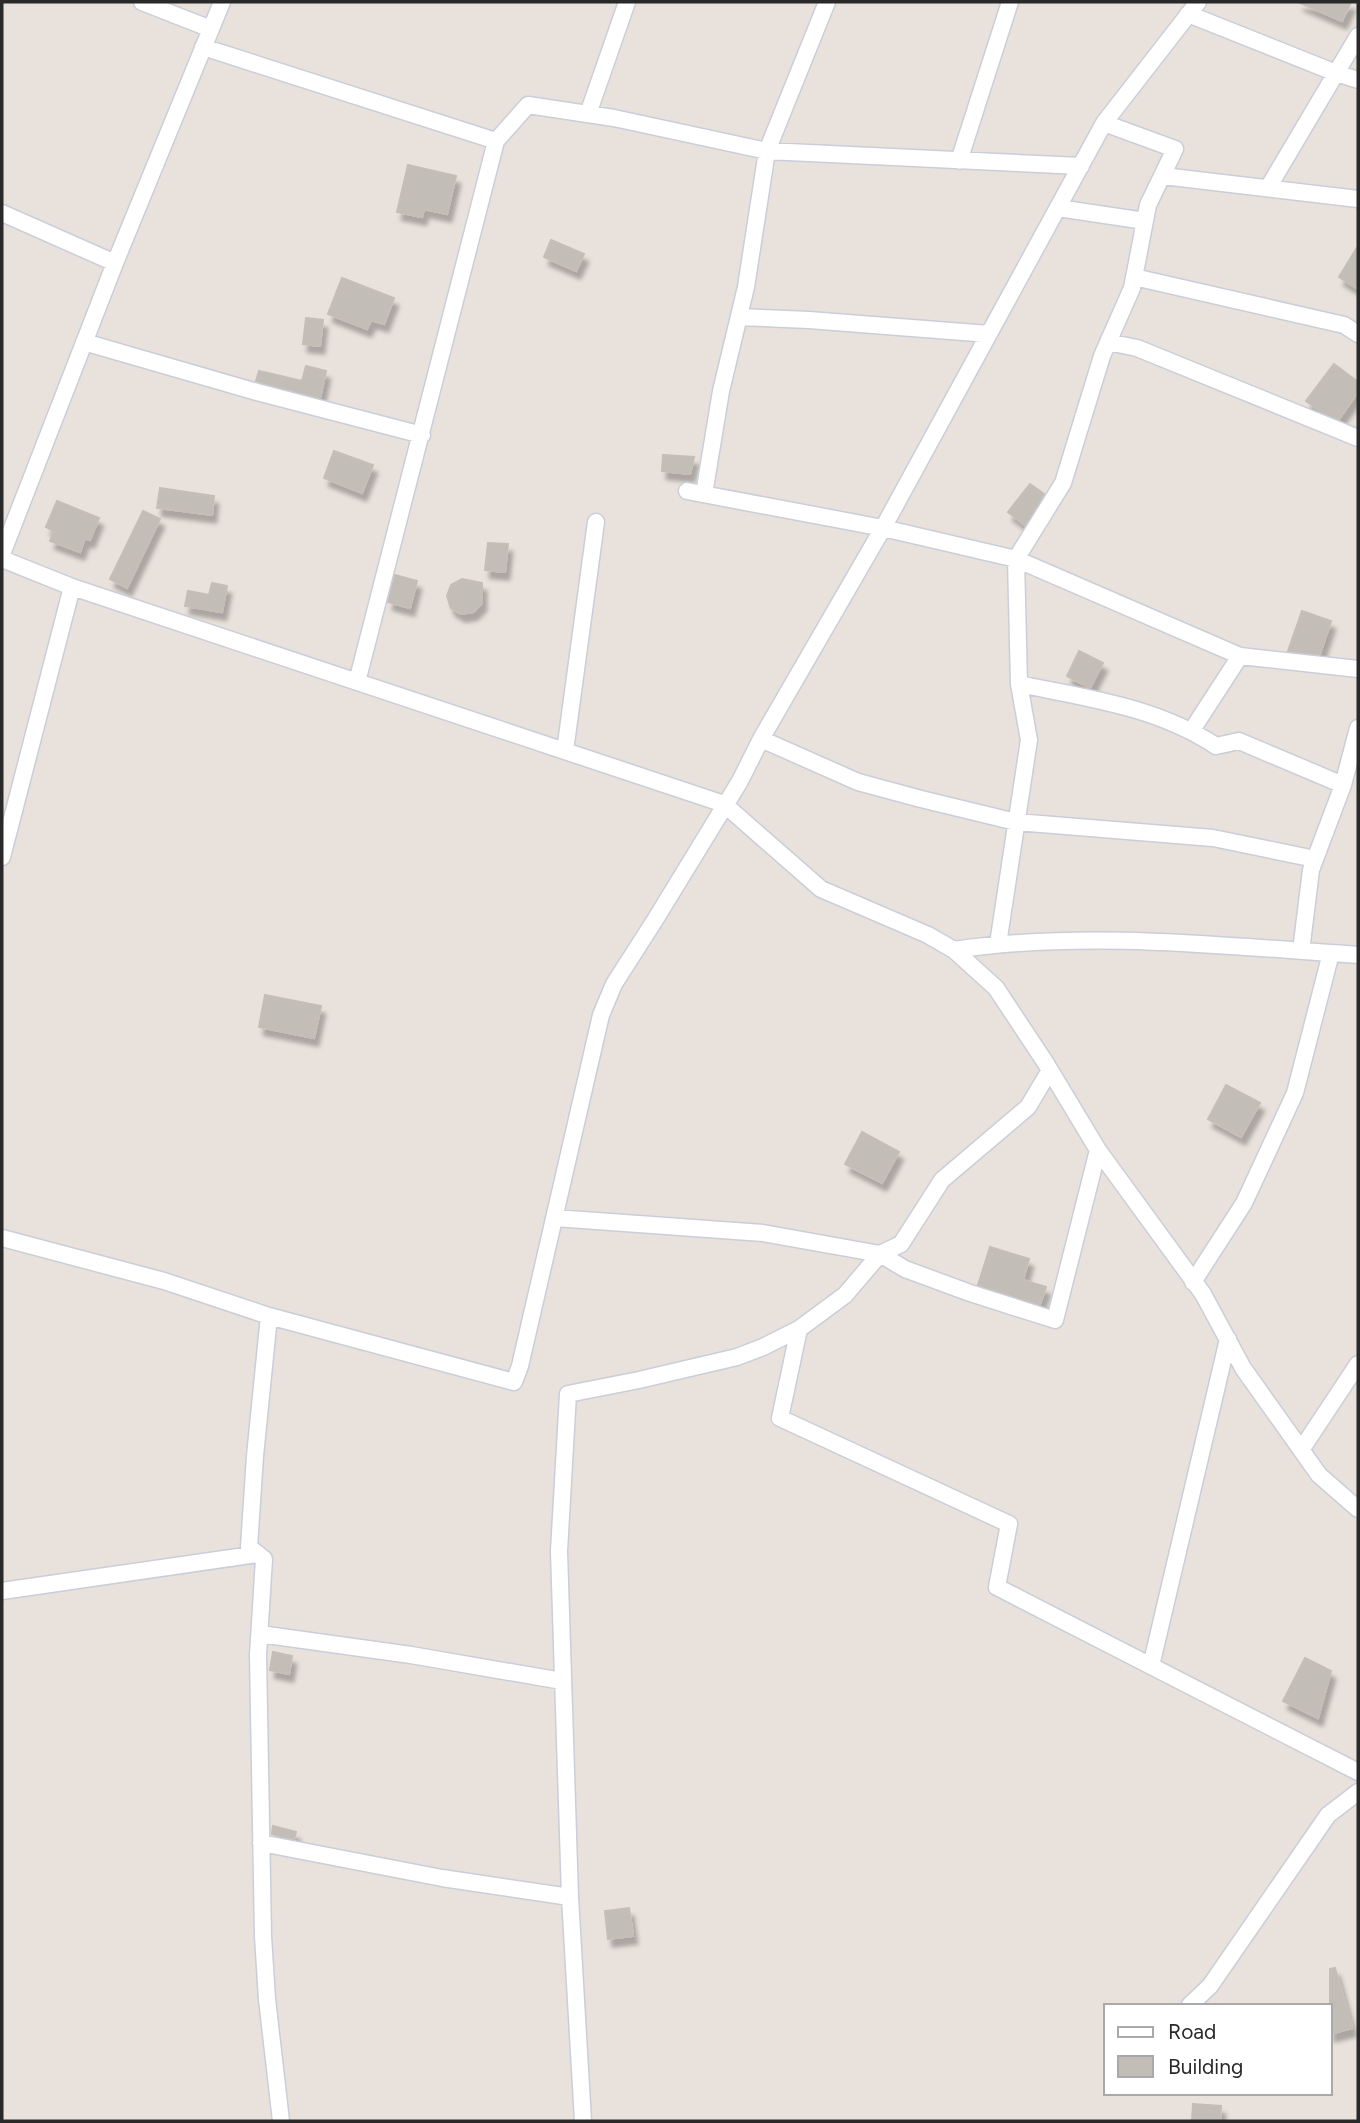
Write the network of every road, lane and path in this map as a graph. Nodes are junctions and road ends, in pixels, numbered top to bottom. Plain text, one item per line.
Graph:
1 (142, 2) edge
2 (222, 2) edge
3 (627, 2) edge
4 (827, 2) edge
5 (1010, 2) edge
6 (1193, 8) edge
7 (211, 29) junction
8 (1358, 36) edge
9 (203, 47) junction
10 (1336, 73) junction
11 (1358, 80) edge
12 (588, 114) junction
13 (1104, 123) junction
14 (496, 141) junction
15 (767, 151) junction
16 (959, 161) junction
17 (1081, 166) junction
18 (1163, 177) junction
19 (1268, 188) junction
20 (1358, 199) edge
21 (1058, 208) junction
22 (2, 213) edge
23 (1145, 221) junction
24 (115, 264) junction
25 (1134, 277) junction
26 (739, 317) junction
27 (989, 334) junction
28 (1358, 334) edge
29 (85, 342) junction
30 (1108, 342) junction
31 (422, 435) junction
32 (1358, 438) edge
33 (596, 522) dead end
34 (883, 528) junction
35 (2, 556) edge
36 (1016, 559) junction
37 (72, 587) junction
38 (1240, 656) junction
39 (1358, 669) edge
40 (357, 682) junction
41 (1019, 684) junction
42 (1358, 728) edge
43 (1192, 730) junction
44 (761, 739) junction
45 (565, 751) junction
46 (1343, 785) junction
47 (724, 804) junction
48 (1016, 822) junction
49 (2, 857) edge
50 (1315, 859) junction
51 (998, 944) junction
52 (954, 950) junction
53 (1301, 951) junction
54 (1331, 953) junction
55 (1358, 955) edge
56 (1050, 1070) junction
57 (1098, 1150) junction
58 (555, 1218) junction
59 (2, 1238) edge
60 (880, 1254) junction
61 (1194, 1282) junction
62 (269, 1316) junction
63 (799, 1329) junction
64 (1228, 1339) junction
65 (1358, 1364) edge
66 (1301, 1450) junction
67 (1358, 1509) edge
68 (258, 1554) junction
69 (2, 1591) edge
70 (260, 1634) junction
71 (1151, 1666) junction
72 (562, 1681) junction
73 (1358, 1772) edge
74 (1358, 1792) edge
75 (261, 1843) junction
76 (570, 1897) junction
77 (1191, 2004) edge
78 (283, 2121) edge
79 (583, 2121) edge

1 - 7 street
2 - 7 street
3 - 12 street
4 - 15 street
5 - 16 street
6 - 10 street
6 - 13 street
7 - 9 street
8 - 10 street
9 - 14 street
9 - 24 street
10 - 11 street
10 - 19 street
12 - 14 street
12 - 15 street
13 - 17 street
13 - 18 street
14 - 31 street
15 - 16 street
15 - 26 street
16 - 17 street
17 - 21 street
18 - 19 street
18 - 23 street
19 - 20 street
21 - 23 street
21 - 27 street
22 - 24 street
23 - 25 street
24 - 29 street
25 - 28 street
25 - 30 street
26 - 27 street
26 - 34 street
27 - 34 street
29 - 31 street
29 - 35 street
30 - 32 street
30 - 36 street
31 - 40 street
33 - 45 street
34 - 36 street
34 - 44 street
35 - 37 street
36 - 38 street
36 - 41 street
37 - 40 street
37 - 49 street
38 - 39 street
38 - 43 street
40 - 45 street
41 - 43 street
41 - 48 street
42 - 46 street
43 - 46 street
44 - 47 street
44 - 48 street
45 - 47 street
46 - 50 street
47 - 52 street
47 - 58 street
48 - 50 street
48 - 51 street
50 - 53 street
51 - 52 street
51 - 53 street
52 - 56 street
53 - 54 street
54 - 55 street
54 - 61 street
56 - 57 street
56 - 60 street
57 - 60 street
57 - 61 street
58 - 60 street
58 - 62 street
59 - 62 street
60 - 63 street
61 - 64 street
62 - 68 street
63 - 71 street
63 - 72 street
64 - 66 street
64 - 71 street
65 - 66 street
66 - 67 street
68 - 69 street
68 - 70 street
70 - 72 street
70 - 75 street
71 - 73 street
72 - 76 street
74 - 77 street
75 - 76 street
75 - 78 street
76 - 79 street

